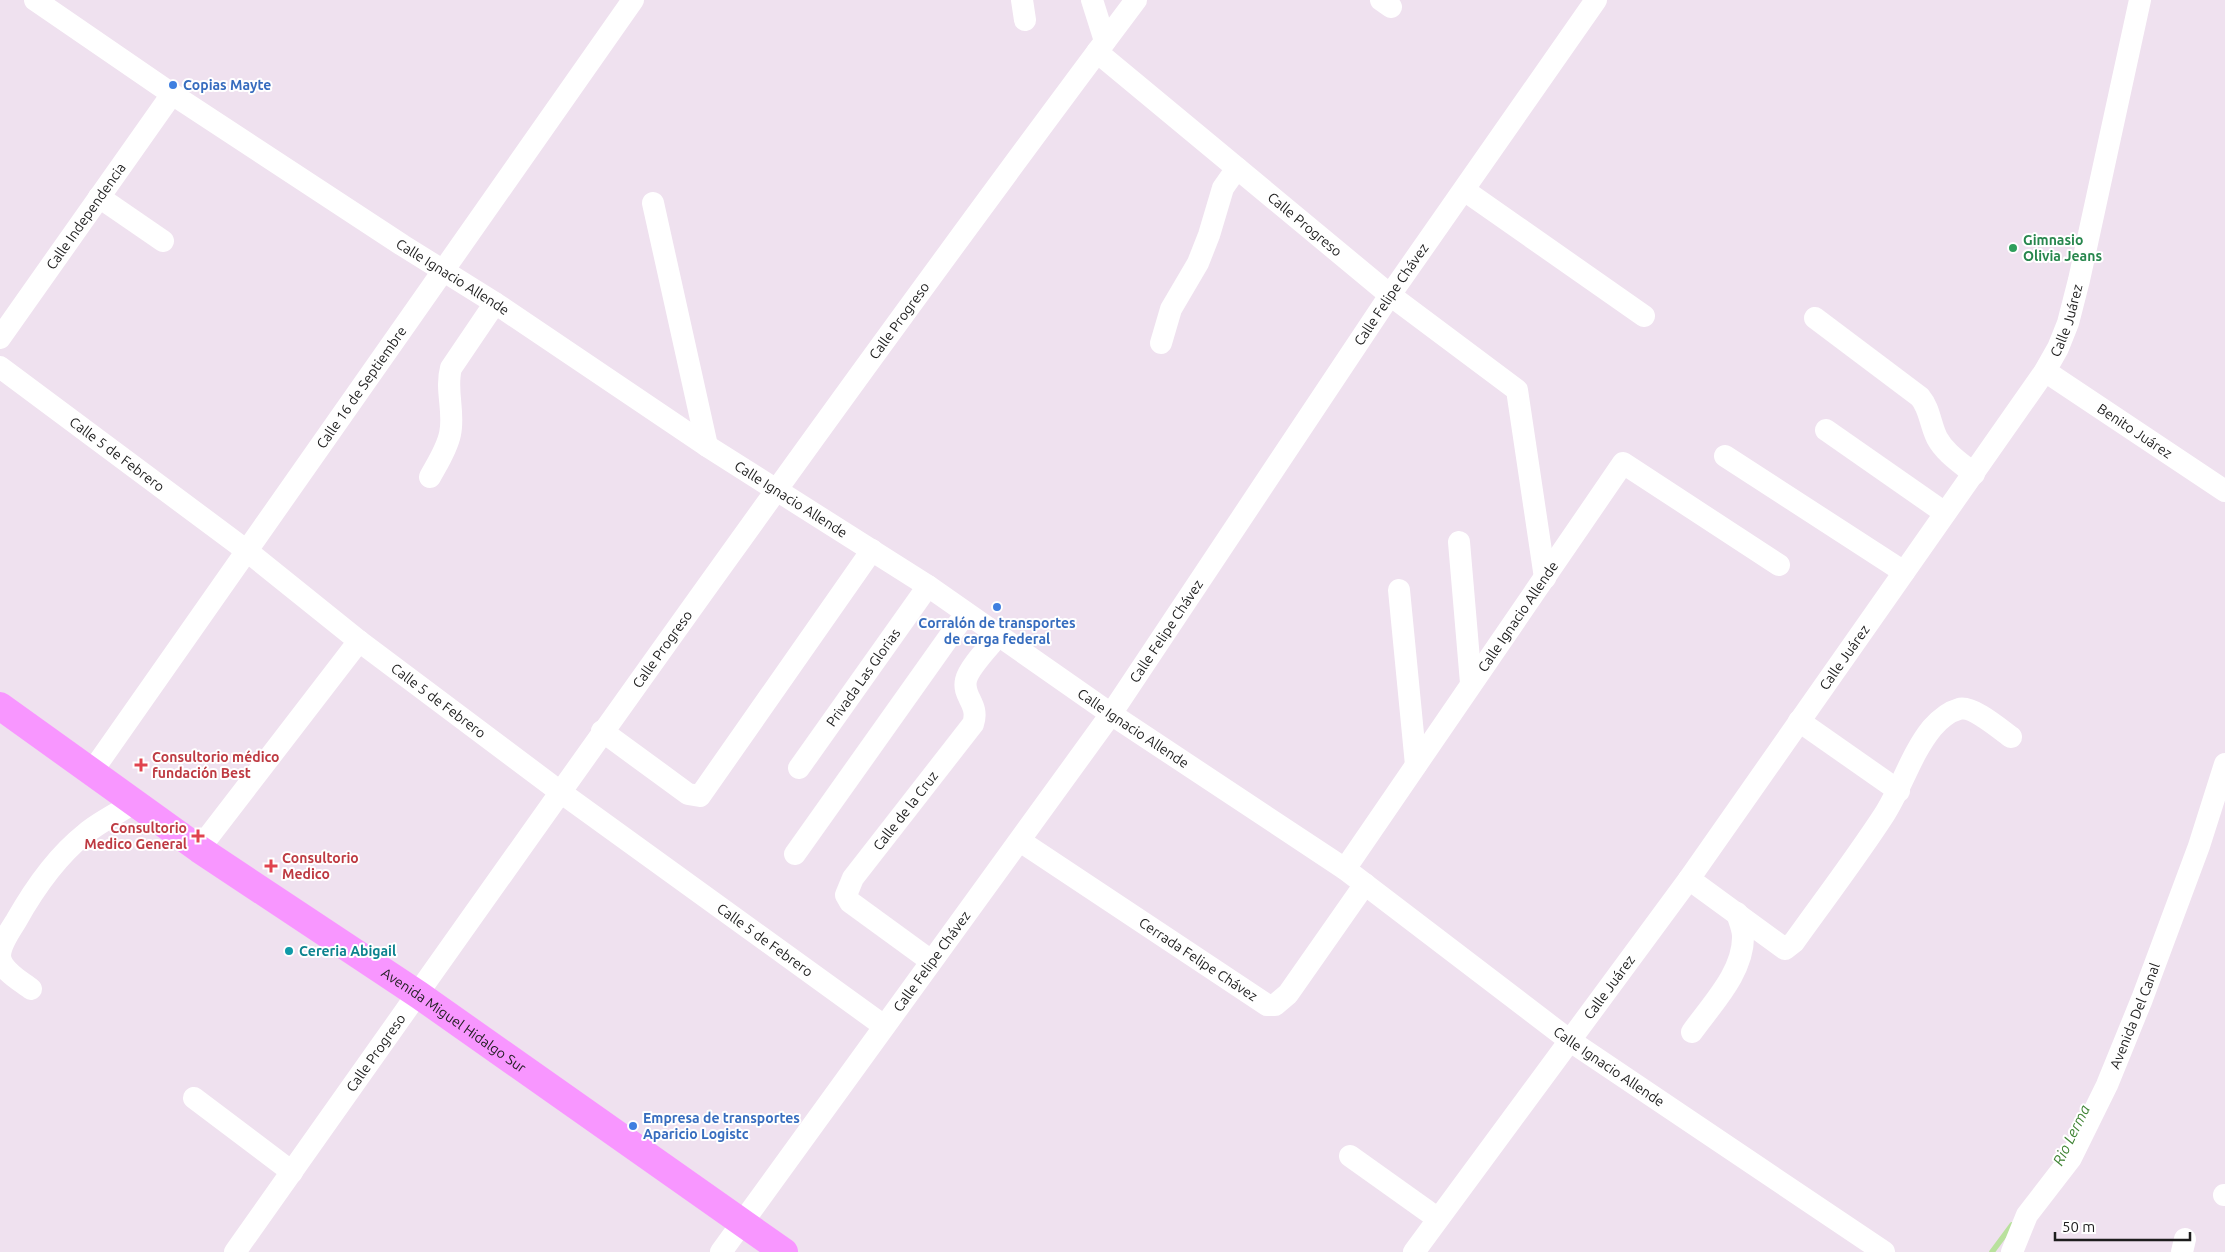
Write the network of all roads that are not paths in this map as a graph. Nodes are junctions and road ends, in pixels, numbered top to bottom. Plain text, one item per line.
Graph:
1 (35, 0) edge
2 (633, 0) edge
3 (1092, 0) edge
4 (1136, 0) edge
5 (1596, 0) edge
6 (2140, 0) edge
7 (1101, 46) junction
8 (172, 94) junction
9 (1237, 168) junction
10 (1464, 190) junction
11 (98, 197) junction
12 (653, 203) dead end
13 (163, 242) dead end
14 (443, 269) junction
15 (1390, 295) junction
16 (495, 303) junction
17 (1644, 316) dead end
18 (1815, 318) dead end
19 (0, 338) edge
20 (1160, 343) dead end
21 (0, 367) edge
22 (2044, 371) junction
23 (1826, 430) dead end
24 (707, 446) junction
25 (1726, 456) dead end
26 (1974, 474) junction
27 (430, 477) dead end
28 (776, 489) junction
29 (2225, 491) edge
30 (1945, 513) junction
31 (1459, 542) dead end
32 (872, 550) junction
33 (247, 551) junction
34 (1779, 565) dead end
35 (1904, 572) junction
36 (1545, 578) junction
37 (928, 586) junction
38 (1398, 590) dead end
39 (966, 613) junction
40 (998, 636) junction
41 (359, 641) junction
42 (1471, 683) junction
43 (0, 706) edge
44 (1112, 714) junction
45 (1799, 721) junction
46 (602, 731) junction
47 (2012, 737) dead end
48 (2225, 764) edge
49 (1416, 765) junction
50 (799, 768) dead end
51 (91, 773) junction
52 (559, 791) junction
53 (1899, 791) junction
54 (134, 803) junction
55 (1020, 841) junction
56 (199, 849) junction
57 (795, 854) dead end
58 (1345, 869) junction
59 (1690, 879) junction
60 (1365, 884) junction
61 (1737, 913) junction
62 (931, 961) junction
63 (31, 990) dead end
64 (418, 994) junction
65 (884, 1026) junction
66 (1692, 1032) dead end
67 (1569, 1040) junction
68 (194, 1098) dead end
69 (1350, 1156) dead end
70 (292, 1172) junction
71 (1437, 1218) junction
72 (742, 1222) junction
73 (235, 1252) edge
74 (722, 1252) edge
75 (784, 1252) edge
76 (1414, 1252) edge
77 (1884, 1252) edge
78 (2012, 1252) edge

1 - 8 street, Calle Ignacio Allende
2 - 14 street, Calle 16 de Septiembre
3 - 7 street
4 - 7 street, Calle Progreso
5 - 10 street, Calle Felipe Chávez
6 - 22 street, Calle Juárez
7 - 9 street, Calle Progreso
7 - 28 street, Calle Progreso
8 - 11 street, Calle Independencia
8 - 14 street, Calle Ignacio Allende
9 - 15 street, Calle Progreso
9 - 20 street
10 - 15 street, Calle Felipe Chávez
10 - 17 street
11 - 13 street
11 - 19 street, Calle Independencia
12 - 24 street
14 - 16 street, Calle Ignacio Allende
14 - 33 street, Calle 16 de Septiembre
15 - 36 street, Calle Progreso
15 - 44 street, Calle Felipe Chávez
16 - 24 street, Calle Ignacio Allende
16 - 27 street
18 - 26 street
21 - 33 street, Calle 5 de Febrero
22 - 26 street, Calle Juárez
22 - 29 street, Benito Juárez
23 - 30 street
24 - 28 street, Calle Ignacio Allende
25 - 35 street
26 - 30 street, Calle Juárez
28 - 32 street, Calle Ignacio Allende
28 - 46 street, Calle Progreso
30 - 35 street, Calle Juárez
31 - 42 street
32 - 37 street, Calle Ignacio Allende
32 - 46 street
33 - 41 street, Calle 5 de Febrero
33 - 51 street, Calle 16 de Septiembre
34 - 36 street, Calle Ignacio Allende
35 - 45 street, Calle Juárez
36 - 42 street, Calle Ignacio Allende
37 - 39 street, Calle Ignacio Allende
37 - 50 street, Privada Las Glorias
38 - 49 street
39 - 40 street, Calle Ignacio Allende
39 - 57 street
40 - 44 street, Calle Ignacio Allende
40 - 62 street, Calle de la Cruz
41 - 52 street, Calle 5 de Febrero
41 - 56 street
42 - 49 street, Calle Ignacio Allende
43 - 51 main road, Avenida Miguel Hidalgo Sur
44 - 55 street, Calle Felipe Chávez
44 - 58 street, Calle Ignacio Allende
45 - 53 street
45 - 59 street, Calle Juárez
46 - 52 street, Calle Progreso
47 - 53 street
48 - 78 street, Avenida Del Canal
49 - 58 street, Calle Ignacio Allende
51 - 54 main road, Avenida Miguel Hidalgo Sur
52 - 64 street, Calle Progreso
52 - 65 street, Calle 5 de Febrero
53 - 61 street
54 - 56 main road, Avenida Miguel Hidalgo Sur
54 - 63 street
55 - 60 street, Cerrada Felipe Chávez
55 - 62 street, Calle Felipe Chávez
56 - 64 main road, Avenida Miguel Hidalgo Sur
58 - 60 street, Calle Ignacio Allende
59 - 61 street
59 - 67 street, Calle Juárez
60 - 67 street, Calle Ignacio Allende
61 - 66 street
62 - 65 street, Calle Felipe Chávez
64 - 70 street, Calle Progreso
64 - 72 main road, Avenida Miguel Hidalgo Sur
65 - 72 street, Calle Felipe Chávez
67 - 71 street, Calle Juárez
67 - 77 street, Calle Ignacio Allende
68 - 70 street
69 - 71 street
70 - 73 street, Calle Progreso
71 - 76 street, Calle Juárez
72 - 74 street, Calle Felipe Chávez
72 - 75 main road, Avenida Miguel Hidalgo Sur

